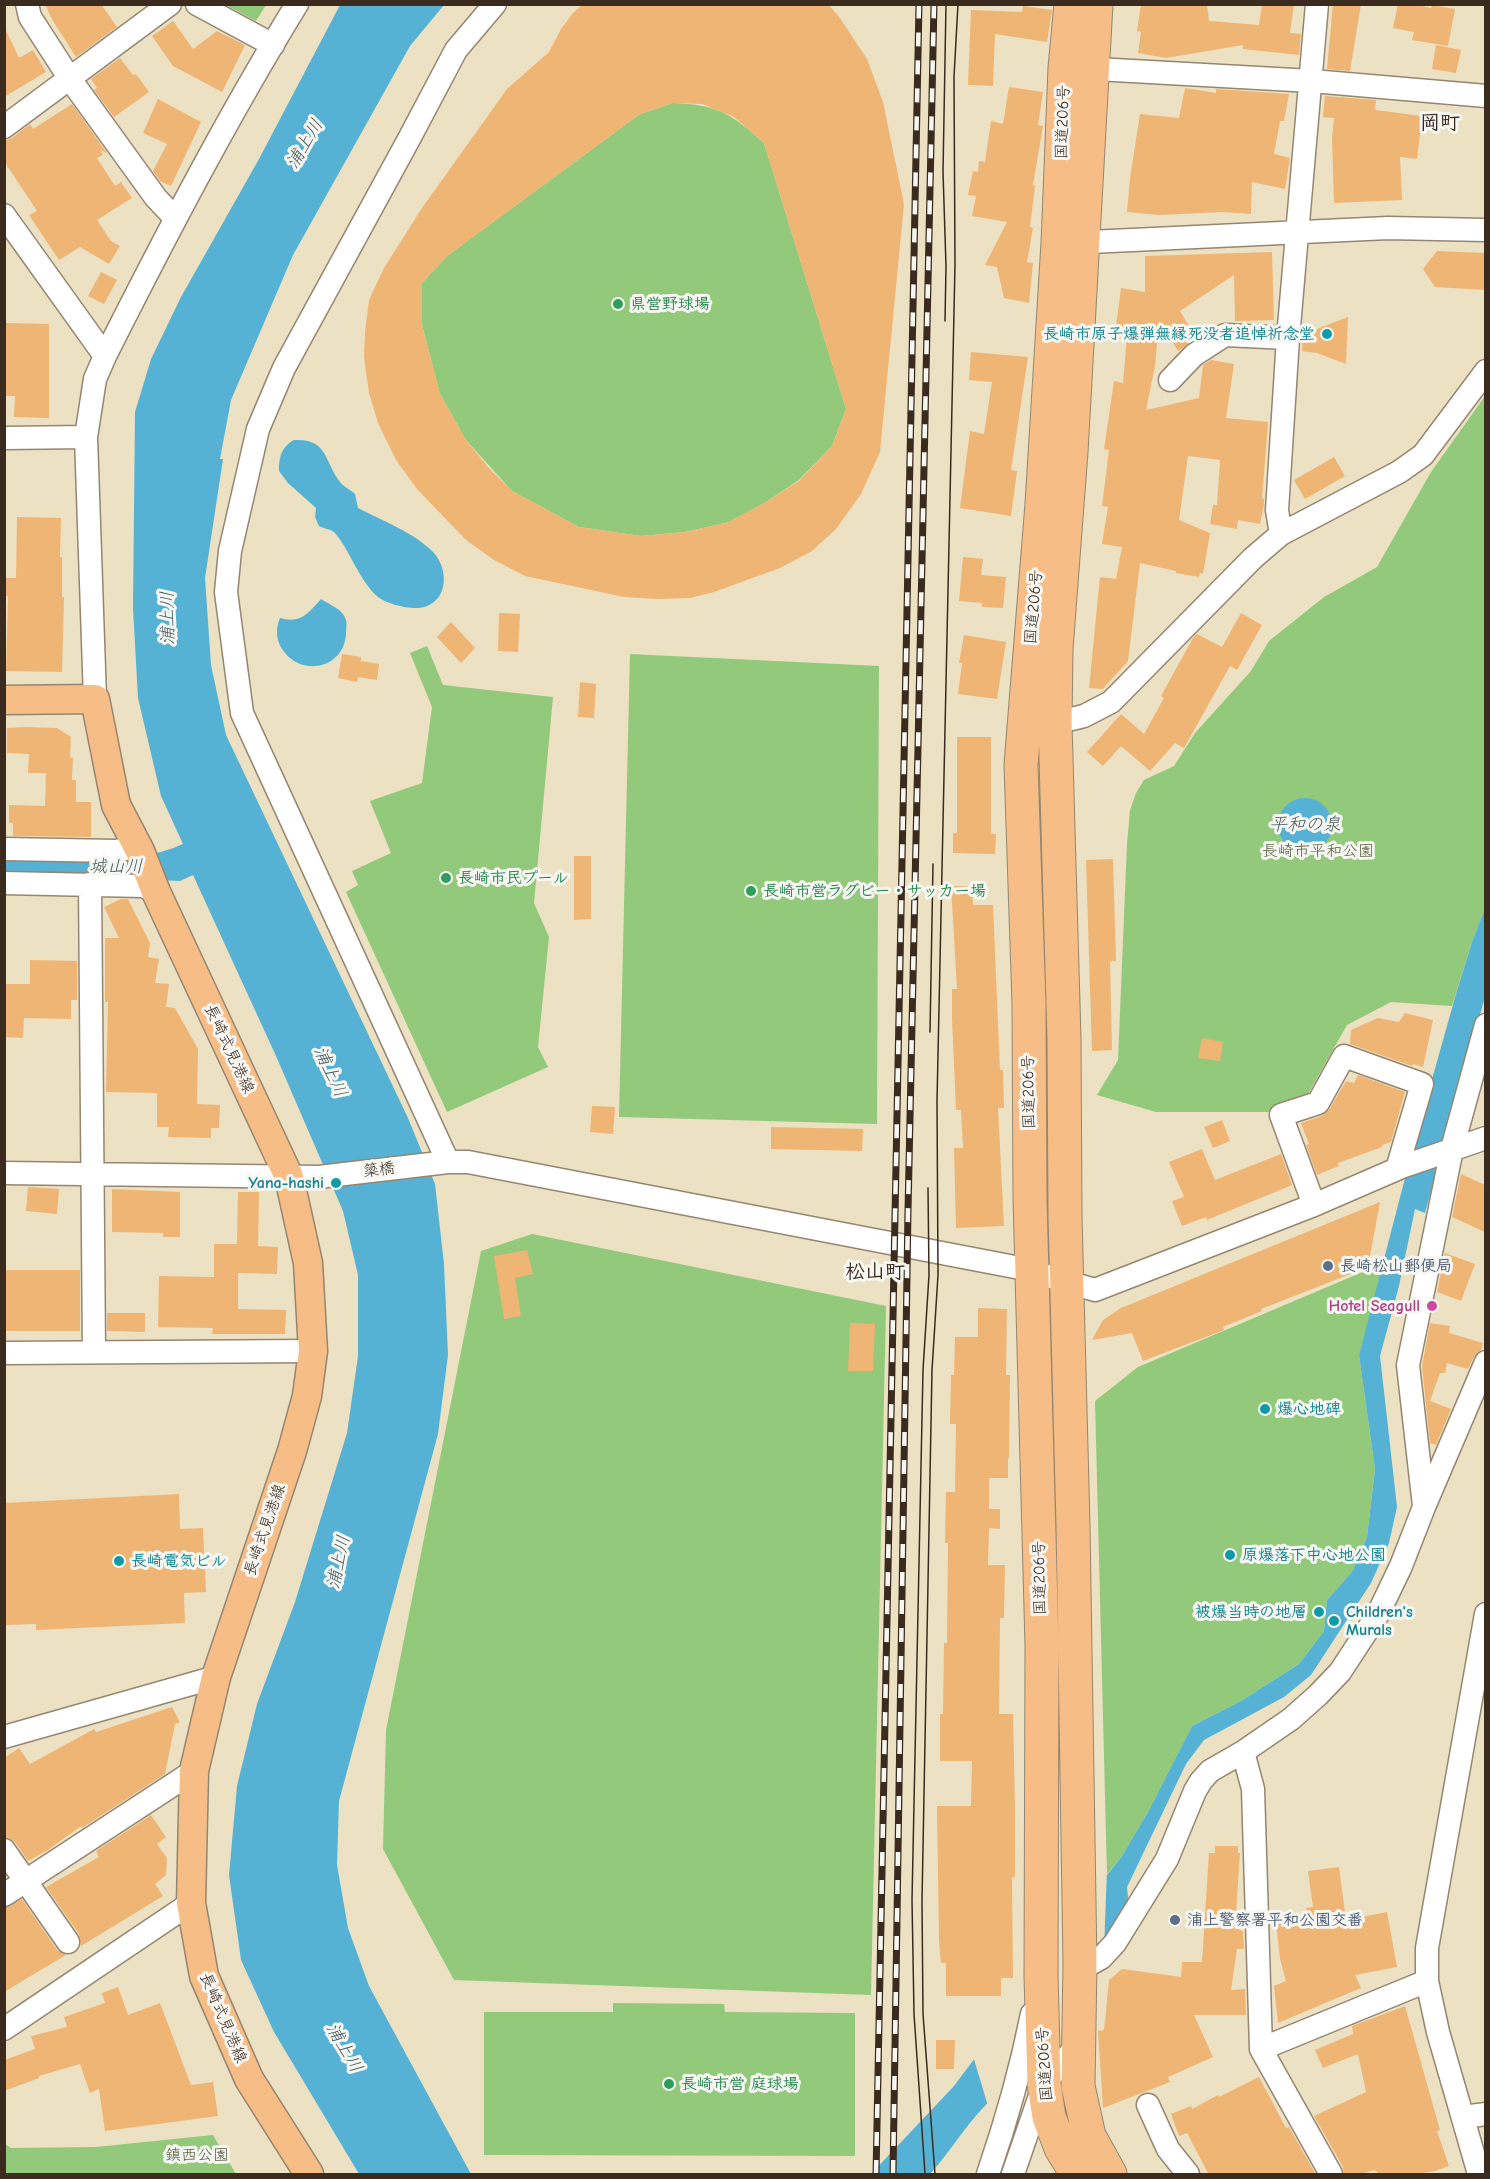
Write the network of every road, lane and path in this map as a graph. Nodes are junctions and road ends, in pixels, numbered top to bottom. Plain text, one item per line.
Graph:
1 (27, 4) edge
2 (170, 4) edge
3 (197, 4) edge
4 (297, 4) edge
5 (495, 4) edge
6 (1071, 4) edge
7 (1096, 4) edge
8 (1317, 4) edge
9 (273, 45) junction
10 (1078, 68) junction
11 (70, 79) junction
12 (1312, 81) junction
13 (1485, 96) edge
14 (4, 127) edge
15 (4, 215) edge
16 (175, 218) junction
17 (1485, 230) edge
18 (1297, 233) junction
19 (1070, 243) junction
20 (1288, 338) junction
21 (105, 356) junction
22 (1485, 371) edge
23 (1170, 380) dead end
24 (86, 437) junction
25 (4, 438) edge
26 (1281, 534) junction
27 (95, 699) junction
28 (4, 700) edge
29 (1055, 723) junction
30 (4, 849) edge
31 (138, 849) junction
32 (4, 883) edge
33 (90, 884) junction
34 (155, 889) junction
35 (1485, 1025) edge
36 (1485, 1138) edge
37 (1450, 1149) junction
38 (443, 1162) junction
39 (1401, 1168) junction
40 (4, 1173) edge
41 (92, 1173) junction
42 (289, 1177) junction
43 (1314, 1205) junction
44 (1033, 1270) junction
45 (1068, 1280) junction
46 (314, 1351) junction
47 (94, 1352) junction
48 (4, 1353) edge
49 (1485, 1362) edge
50 (1424, 1507) junction
51 (1485, 1614) edge
52 (216, 1677) junction
53 (4, 1737) edge
54 (1243, 1752) junction
55 (194, 1771) junction
56 (4, 1850) edge
57 (25, 1880) junction
58 (4, 1895) edge
59 (191, 1903) junction
60 (68, 1942) dead end
61 (1080, 1964) junction
62 (1041, 1976) junction
63 (1427, 1981) junction
64 (4, 2029) edge
65 (1080, 2042) junction
66 (1261, 2049) junction
67 (1044, 2084) junction
68 (1148, 2105) dead end
69 (1485, 2114) edge
70 (1463, 2117) junction
71 (309, 2175) edge
72 (988, 2175) edge
73 (1013, 2175) edge
74 (1077, 2175) edge
75 (1110, 2175) edge
76 (1188, 2175) edge
77 (1331, 2175) edge
78 (1479, 2175) edge

1 - 11 street
2 - 11 street
3 - 9 street
4 - 9 street
5 - 38 street
6 - 10 highway, 国道206号
7 - 10 highway, 国道206号
8 - 12 street
9 - 16 street
10 - 12 street
10 - 19 highway, 国道206号
11 - 14 street
11 - 16 street
12 - 13 street
12 - 18 street
15 - 21 street
16 - 21 street
17 - 18 street
18 - 19 street
18 - 20 street
19 - 29 highway, 国道206号
19 - 44 highway, 国道206号
20 - 23 street
20 - 26 street
21 - 24 street
22 - 26 street
24 - 25 street
24 - 27 street
26 - 29 street
27 - 28 main road
27 - 31 main road
29 - 45 highway, 国道206号
30 - 31 street
31 - 34 main road, 長崎式見港線
32 - 33 street
33 - 34 street
33 - 41 street
34 - 42 main road, 長崎式見港線
35 - 37 street
36 - 37 street, 簗橋
37 - 39 street, 簗橋
37 - 50 street
38 - 42 street, 簗橋
38 - 44 street, 簗橋
39 - 43 street, 簗橋
39 - 43 street
40 - 41 street, 簗橋
41 - 42 street, 簗橋
41 - 47 street
42 - 46 main road, 長崎式見港線
43 - 45 street, 簗橋
44 - 45 street, 簗橋
44 - 62 highway, 国道206号
45 - 61 highway, 国道206号
46 - 47 street
46 - 52 main road, 長崎式見港線
47 - 48 street
49 - 50 street
50 - 54 street
51 - 63 street
52 - 53 street
52 - 55 main road, 長崎式見港線
54 - 61 street
54 - 66 street
55 - 57 street
55 - 59 main road, 長崎式見港線
56 - 57 street
57 - 58 street
57 - 60 street
59 - 64 street
59 - 71 main road, 長崎式見港線
61 - 65 highway, 国道206号
62 - 67 highway, 国道206号
62 - 72 street
63 - 66 street
63 - 70 street
65 - 67 street
65 - 75 highway, 国道206号
66 - 77 street
67 - 73 street
67 - 74 highway, 国道206号
68 - 76 street
69 - 70 street
70 - 78 street

